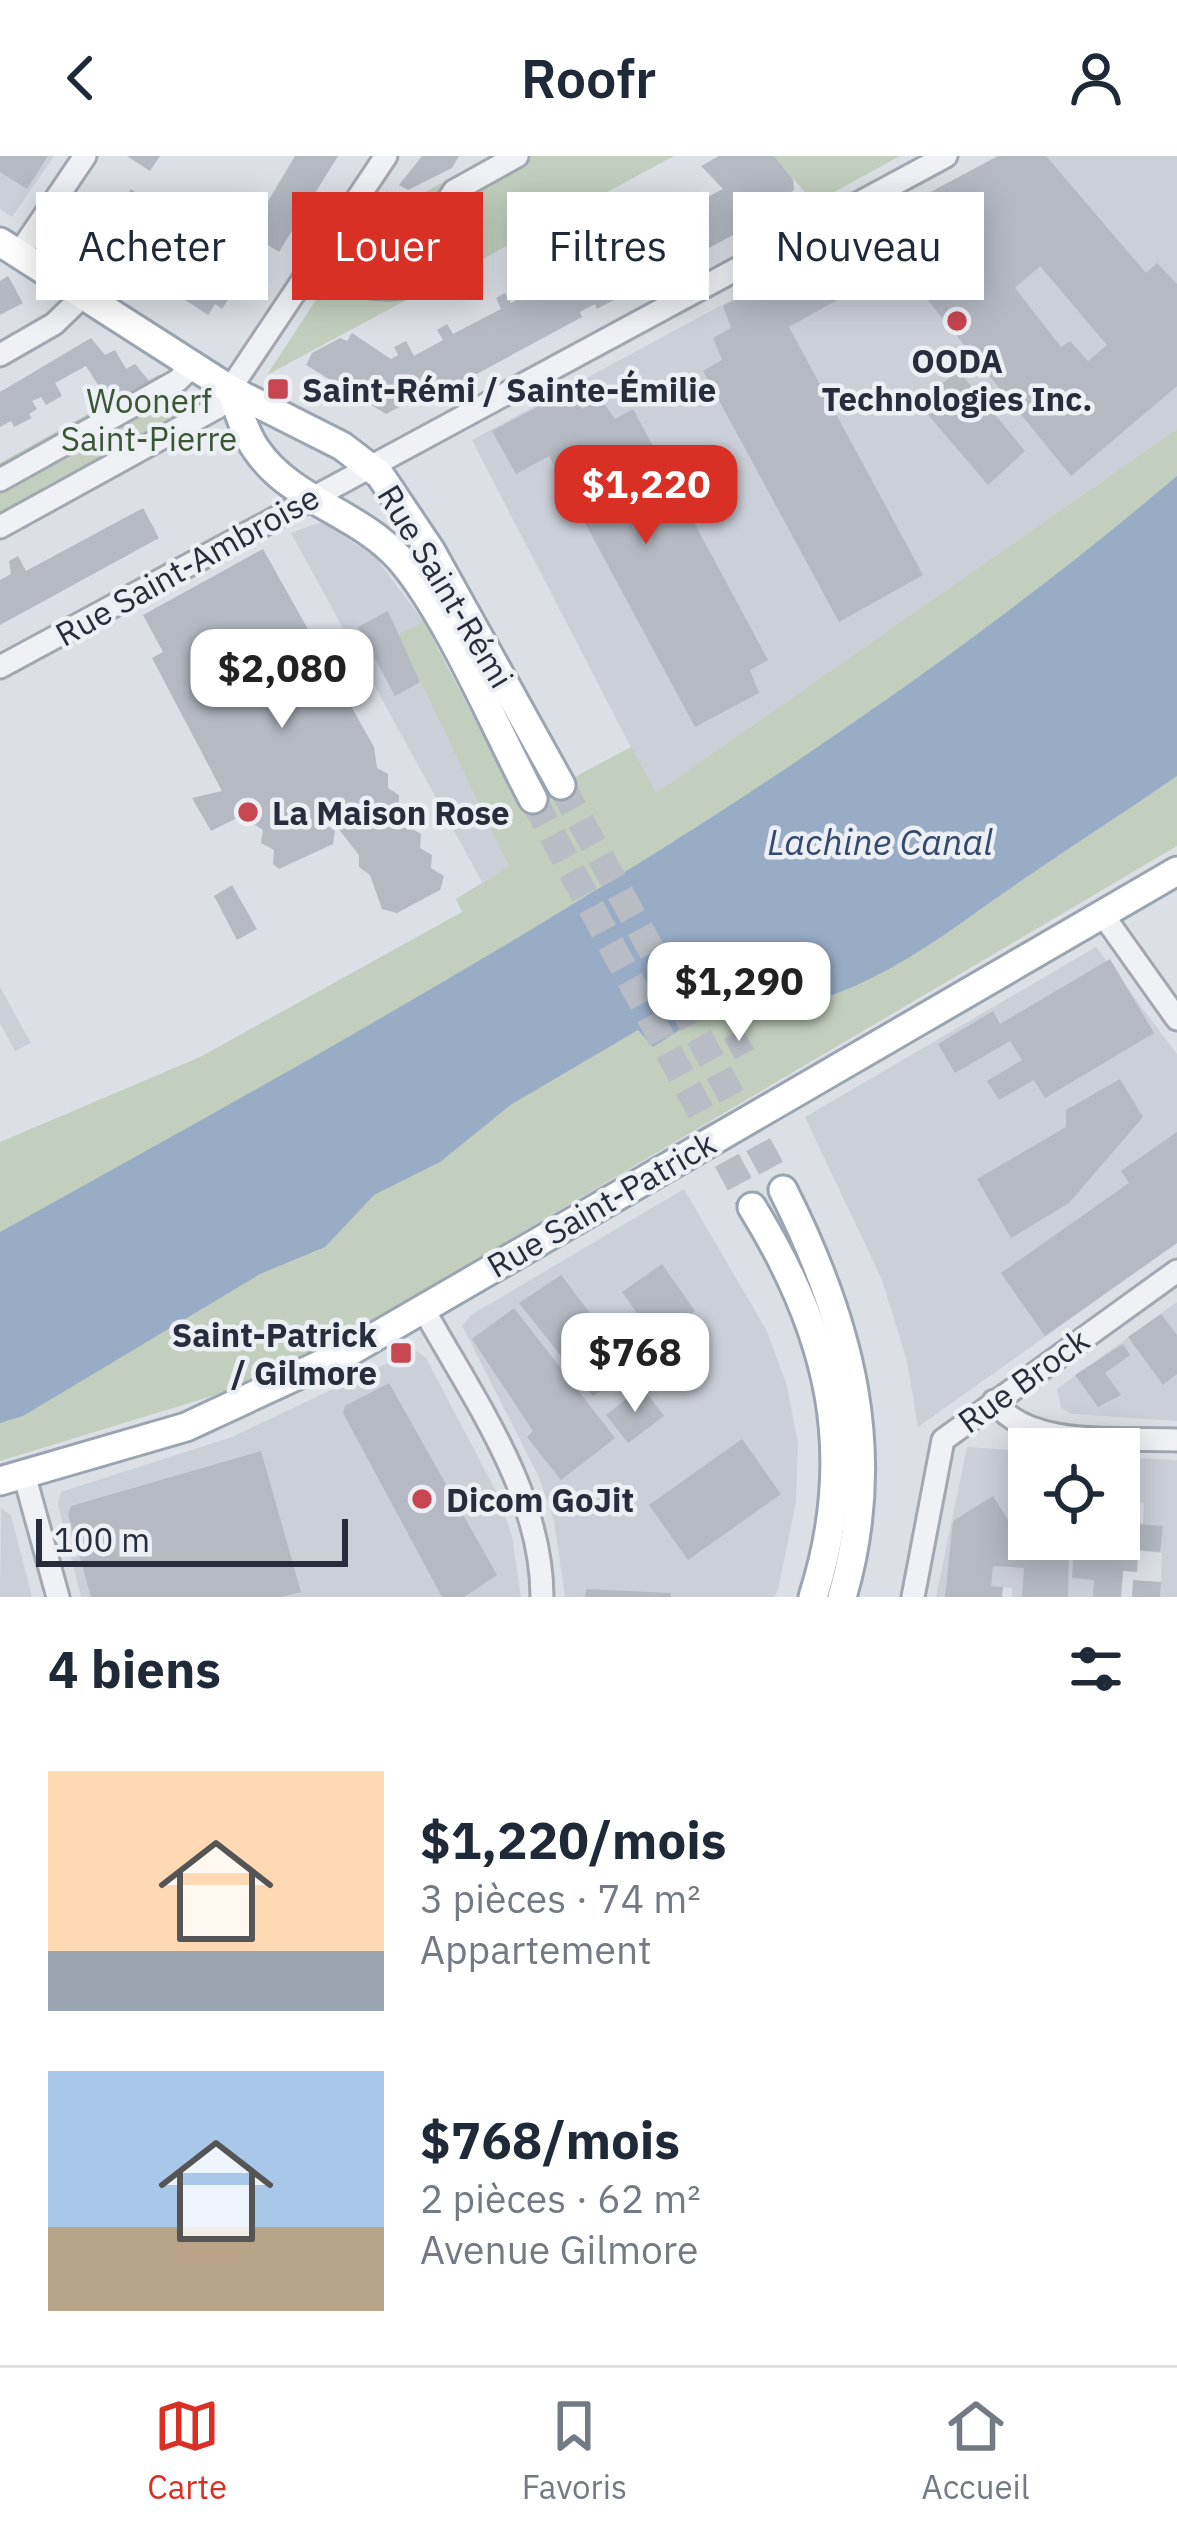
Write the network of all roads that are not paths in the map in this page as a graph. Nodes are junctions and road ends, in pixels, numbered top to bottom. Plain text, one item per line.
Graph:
1 (85, 156) edge
2 (386, 156) edge
3 (517, 156) edge
4 (946, 156) edge
5 (362, 192) edge
6 (453, 192) edge
7 (9, 249) edge
8 (36, 266) edge
9 (292, 298) edge
10 (79, 300) edge
11 (89, 300) edge
12 (0, 355) edge
13 (194, 366) junction
14 (231, 390) junction
15 (368, 466) junction
16 (0, 480) edge
17 (311, 498) junction
18 (0, 527) edge
19 (0, 667) edge
20 (561, 784) tunnel mouth
21 (533, 800) tunnel mouth
22 (1177, 872) edge
23 (1103, 915) junction
24 (1177, 1018) edge
25 (783, 1190) tunnel mouth
26 (752, 1207) tunnel mouth
27 (1177, 1271) edge
28 (423, 1308) junction
29 (994, 1401) junction
30 (1177, 1440) edge
31 (12, 1477) edge
32 (58, 1597) edge
33 (542, 1597) edge
34 (813, 1597) edge
35 (842, 1597) edge
36 (913, 1597) edge

1 - 7 street
2 - 5 street
3 - 6 street
4 - 15 street, Rue Saint-Ambroise
7 - 8 main road, Rue Saint-Rémi
9 - 14 street
10 - 12 street
11 - 13 main road, Rue Saint-Rémi
13 - 14 main road, Rue Saint-Rémi
13 - 16 street
14 - 15 main road, Rue Saint-Rémi
14 - 17 main road, Rue Saint-Rémi
14 - 18 street
15 - 17 street, Rue Saint-Ambroise
15 - 20 main road, Rue Saint-Rémi
17 - 19 street, Rue Saint-Ambroise
17 - 21 main road, Rue Saint-Rémi
22 - 23 main road, Rue Saint-Patrick
23 - 24 street
23 - 28 main road, Rue Saint-Patrick
25 - 35 main road
26 - 34 main road
27 - 29 street, Rue Brock
28 - 31 main road, Rue Saint-Patrick
28 - 33 street
29 - 30 street
29 - 36 street, Rue Brock
31 - 32 street

